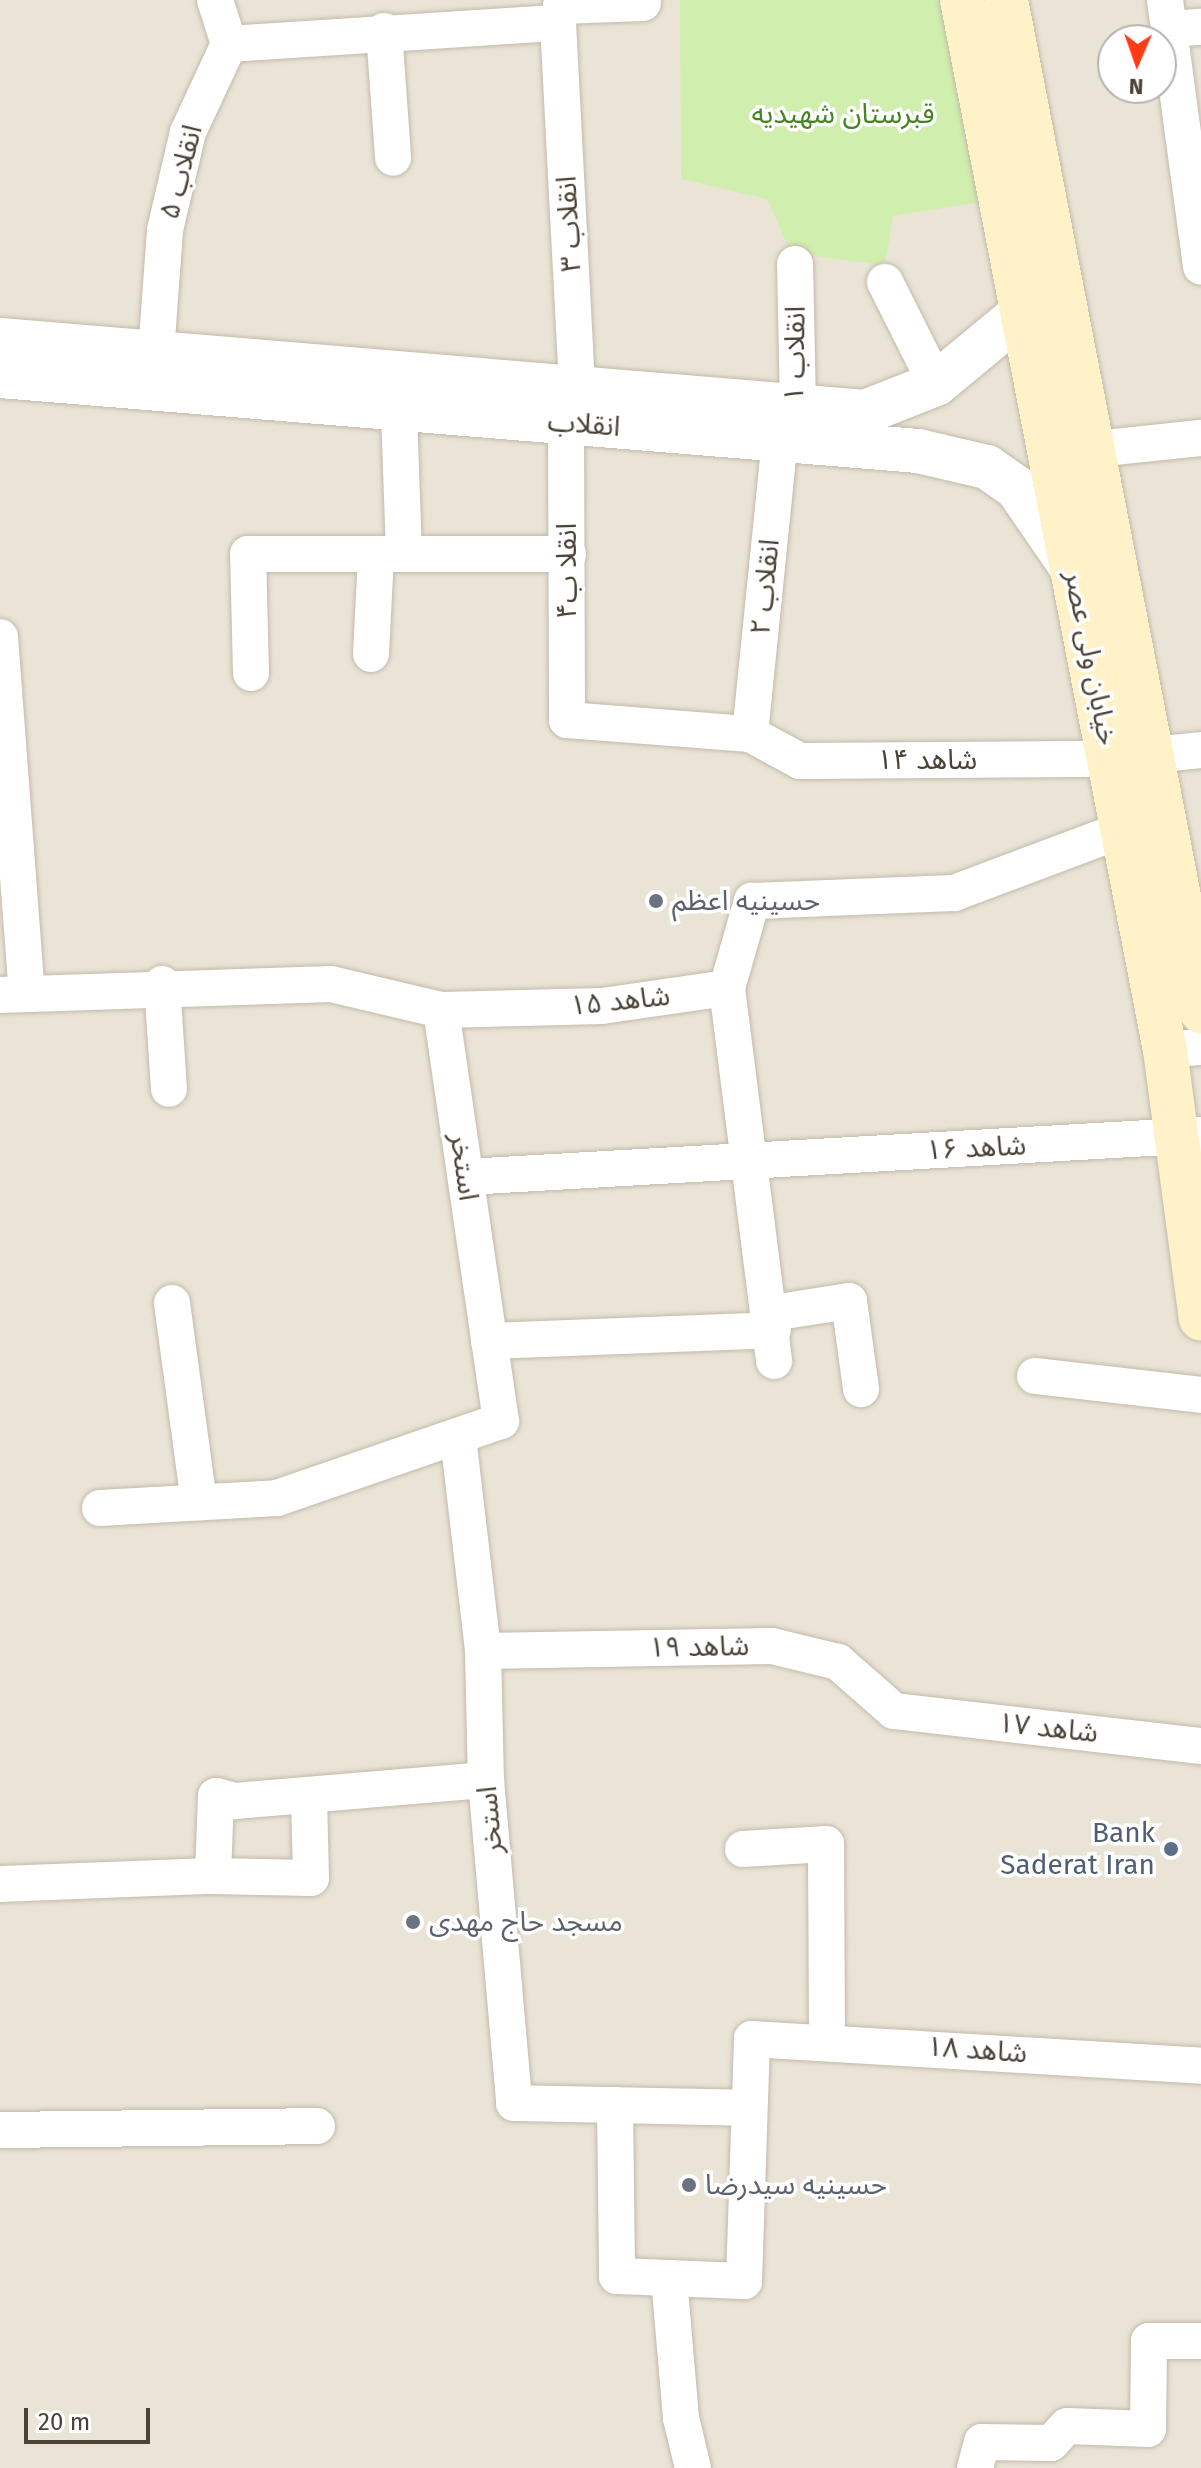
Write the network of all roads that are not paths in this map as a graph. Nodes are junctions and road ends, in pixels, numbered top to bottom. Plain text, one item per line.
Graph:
1 (215, 0) edge
2 (962, 0) edge
3 (1006, 0) edge
4 (643, 3) dead end
5 (1178, 19) edge
6 (558, 23) junction
7 (384, 31) junction
8 (229, 44) junction
9 (393, 158) dead end
10 (1196, 189) edge
11 (795, 264) dead end
12 (1201, 267) edge
13 (885, 282) dead end
14 (1066, 306) junction
15 (1023, 312) junction
16 (0, 340) edge
17 (156, 353) junction
18 (0, 376) edge
19 (936, 384) junction
20 (398, 390) junction
21 (572, 404) junction
22 (789, 424) junction
23 (1201, 438) edge
24 (1093, 449) junction
25 (1050, 454) junction
26 (390, 554) junction
27 (568, 554) junction
28 (1095, 571) junction
29 (0, 637) edge
30 (371, 654) dead end
31 (251, 673) dead end
32 (750, 734) junction
33 (1201, 750) edge
34 (1131, 757) junction
35 (1144, 822) junction
36 (1171, 883) edge
37 (162, 984) junction
38 (727, 988) junction
39 (13, 994) edge
40 (441, 1010) junction
41 (1201, 1011) edge
42 (1183, 1048) edge
43 (169, 1089) dead end
44 (1191, 1135) edge
45 (750, 1161) junction
46 (466, 1177) junction
47 (172, 1303) dead end
48 (1201, 1319) edge
49 (773, 1335) junction
50 (489, 1341) junction
51 (1035, 1376) dead end
52 (861, 1389) dead end
53 (1201, 1395) edge
54 (458, 1437) junction
55 (199, 1502) junction
56 (100, 1508) dead end
57 (483, 1651) junction
58 (894, 1711) joint
59 (1201, 1746) edge
60 (486, 1780) junction
61 (309, 1795) junction
62 (743, 1849) dead end
63 (213, 1876) junction
64 (0, 1884) edge
65 (827, 2040) junction
66 (1201, 2066) edge
67 (615, 2105) junction
68 (749, 2108) junction
69 (317, 2126) dead end
70 (0, 2130) edge
71 (669, 2278) junction
72 (1201, 2341) edge
73 (693, 2468) edge
74 (975, 2468) edge

1 - 8 street
2 - 15 main road, خیابان ولی عصر
3 - 14 main road, خیابان ولی عصر
4 - 6 street
5 - 10 street
6 - 7 street
6 - 21 street, انقلاب ۳
7 - 8 street
7 - 9 street
8 - 17 street, انقلاب ۵
10 - 12 street
11 - 22 street, انقلاب ۱
13 - 19 street
14 - 15 street
14 - 24 main road, خیابان ولی عصر
15 - 19 street, انقلاب
15 - 25 main road, خیابان ولی عصر
16 - 17 street, انقلاب
17 - 20 street, انقلاب
18 - 20 street, انقلاب
19 - 22 street, انقلاب
20 - 21 street, انقلاب
20 - 26 street
21 - 22 street, انقلاب
21 - 27 street, انقلا ب۴
22 - 28 street, انقلاب
22 - 32 street, انقلاب ۲
23 - 24 street
24 - 25 street
24 - 28 main road, خیابان ولی عصر
25 - 28 main road, خیابان ولی عصر
26 - 27 street
26 - 30 street
26 - 31 street
27 - 32 street, انقلا ب۴
28 - 34 main road, خیابان ولی عصر
29 - 39 street
32 - 34 street, شاهد ۱۴
33 - 34 street, شاهد ۱۴
34 - 35 main road, خیابان ولی عصر
35 - 36 main road, خیابان ولی عصر
35 - 38 street
36 - 41 main road, خیابان ولی عصر
36 - 42 main road, خیابان ولی عصر
37 - 39 street, شاهد ۱۵
37 - 40 street, شاهد ۱۵
37 - 43 street
38 - 40 street, شاهد ۱۵
38 - 45 street
40 - 46 street, استخر
42 - 44 main road, خیابان ولی عصر
44 - 45 street, شاهد ۱۶
44 - 48 main road, خیابان ولی عصر
45 - 46 street, شاهد ۱۶
45 - 49 street
46 - 50 street, استخر
47 - 55 street
49 - 50 street
49 - 52 street
50 - 54 street, استخر
51 - 53 street
54 - 55 street, استخر
54 - 57 street, استخر
55 - 56 street, استخر
57 - 58 street, شاهد ۱۹
57 - 60 street, استخر
58 - 59 street, شاهد ۱۷
60 - 61 street
60 - 67 street, استخر
61 - 63 street
61 - 63 street
62 - 65 street
63 - 64 street
65 - 66 street, شاهد ۱۸
65 - 68 street, شاهد ۱۸
67 - 68 street, استخر
67 - 71 street
68 - 71 street
69 - 70 street
71 - 73 street
72 - 74 street

